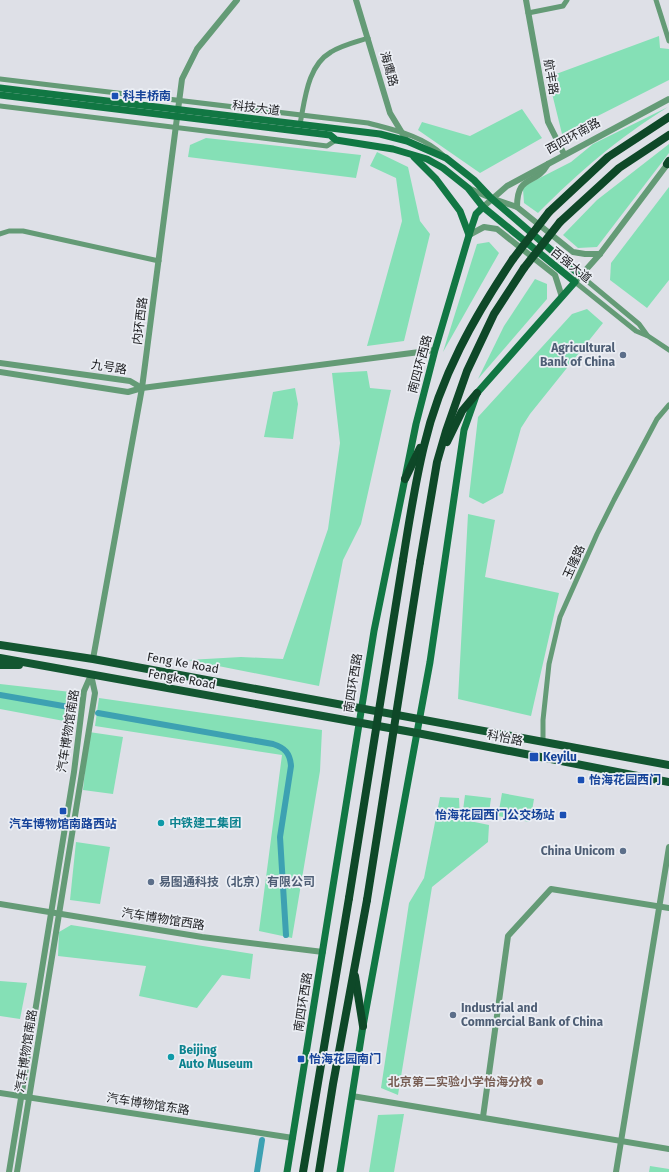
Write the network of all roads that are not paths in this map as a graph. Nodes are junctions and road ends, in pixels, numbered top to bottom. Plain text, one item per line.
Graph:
1 (356, 0) edge
2 (526, 0) edge
3 (567, 0) edge
4 (656, 0) edge
5 (235, 1) edge
6 (528, 14) junction
7 (368, 38) junction
8 (669, 41) edge
9 (0, 79) edge
10 (0, 88) edge
11 (0, 95) edge
12 (669, 99) edge
13 (178, 105) junction
14 (0, 106) edge
15 (302, 116) junction
16 (177, 117) junction
17 (669, 117) edge
18 (300, 124) junction
19 (175, 127) junction
20 (402, 132) junction
21 (669, 135) edge
22 (336, 140) junction
23 (407, 141) junction
24 (410, 154) junction
25 (564, 154) junction
26 (446, 158) junction
27 (668, 162) edge
28 (548, 164) junction
29 (468, 188) junction
30 (491, 198) junction
31 (483, 207) junction
32 (517, 207) junction
33 (0, 234) edge
34 (469, 235) junction
35 (600, 254) junction
36 (159, 261) junction
37 (580, 275) junction
38 (575, 282) junction
39 (562, 298) junction
40 (648, 336) junction
41 (435, 350) junction
42 (669, 350) edge
43 (0, 363) edge
44 (0, 372) edge
45 (142, 388) junction
46 (477, 393) junction
47 (669, 405) edge
48 (428, 431) junction
49 (437, 462) junction
50 (405, 479) junction
51 (0, 644) edge
52 (0, 658) edge
53 (93, 659) junction
54 (30, 663) junction
55 (0, 665) edge
56 (91, 674) junction
57 (362, 708) junction
58 (420, 719) junction
59 (359, 722) junction
60 (417, 733) junction
61 (543, 742) junction
62 (669, 764) edge
63 (669, 782) edge
64 (669, 847) edge
65 (0, 904) edge
66 (658, 906) junction
67 (669, 908) edge
68 (50, 912) junction
69 (59, 913) junction
70 (323, 952) junction
71 (354, 969) junction
72 (363, 1026) junction
73 (0, 1093) edge
74 (21, 1096) junction
75 (352, 1096) junction
76 (29, 1098) junction
77 (483, 1117) junction
78 (293, 1138) junction
79 (621, 1139) junction
80 (669, 1148) edge
81 (9, 1172) edge
82 (17, 1172) edge
83 (288, 1172) edge
84 (303, 1172) edge
85 (319, 1172) edge
86 (340, 1172) edge
87 (616, 1172) edge

1 - 7 street, 海鹰路
2 - 6 street, 航丰路
3 - 6 street
4 - 8 street
5 - 13 street, 内环西路
6 - 25 street, 航丰路
7 - 15 street
7 - 20 street, 海鹰路
9 - 13 street
10 - 13 main road, 科技大道
11 - 16 main road, 科技大道
12 - 25 street, 西四环南路
13 - 15 street
13 - 16 street, 内环西路
13 - 18 main road, 科技大道
14 - 19 street
15 - 18 street
15 - 20 street
16 - 19 street, 内环西路
16 - 22 main road, 科技大道
17 - 48 highway, bridge
18 - 23 main road, 科技大道
19 - 22 street
19 - 36 street, 内环西路
20 - 23 street, 海鹰路
20 - 26 street
21 - 49 highway, bridge
22 - 24 main road, 科技大道
23 - 26 main road, 科技大道
24 - 29 main road, 科技大道
24 - 34 main road
25 - 28 street, 西四环南路
26 - 30 main road, 科技大道
27 - 35 street
28 - 30 street, 西四环南路
28 - 32 street
29 - 30 street
29 - 31 main road, 科技大道
30 - 31 street, 西四环南路
30 - 32 street
30 - 37 main road, 百强大道
31 - 34 main road, 南四环西路
31 - 38 main road, 百强大道
32 - 35 street
33 - 36 street
34 - 39 street
34 - 41 main road, 南四环西路
35 - 37 street
36 - 45 street, 内环西路
37 - 38 street
37 - 40 street, 百强大道
38 - 39 main road
38 - 40 street, 百强大道
39 - 46 main road
40 - 42 street, 百强大道
41 - 45 street
41 - 50 main road, 南四环西路
43 - 45 street, 九号路
44 - 45 street, 九号路
45 - 53 street, 内环西路
46 - 49 highway
46 - 58 main road
47 - 61 street, 玉隆路
48 - 50 highway
48 - 84 highway, bridge
49 - 71 highway, bridge
50 - 57 main road, 南四环西路
51 - 53 main road, Feng Ke Road
52 - 54 main road, Fengke Road
53 - 57 main road, Feng Ke Road
54 - 55 main road
54 - 56 main road, Fengke Road
56 - 59 main road, Fengke Road
56 - 68 street, 汽车博物馆南路
56 - 69 street, 汽车博物馆南路
57 - 58 main road, 科怡路
57 - 59 main road, 南四环西路
58 - 60 main road
58 - 61 main road, 科怡路
59 - 60 main road, 科怡路
59 - 70 main road, 南四环西路
60 - 63 main road, 科怡路
60 - 72 main road
61 - 62 main road, 科怡路
64 - 66 street
65 - 68 street, 汽车博物馆西路
66 - 67 street
66 - 77 street
66 - 79 street
68 - 69 street, 汽车博物馆西路
68 - 74 street, 汽车博物馆南路
69 - 70 street, 汽车博物馆西路
69 - 76 street, 汽车博物馆南路
70 - 78 main road, 南四环西路
71 - 72 highway
71 - 85 highway
72 - 75 main road
73 - 74 street, 汽车博物馆东路
74 - 76 street, 汽车博物馆东路
74 - 81 street, 汽车博物馆南路
75 - 77 street
75 - 86 main road
76 - 78 street, 汽车博物馆东路
76 - 82 street, 汽车博物馆南路
77 - 79 street
78 - 83 main road, 南四环西路
79 - 80 street
79 - 87 street

